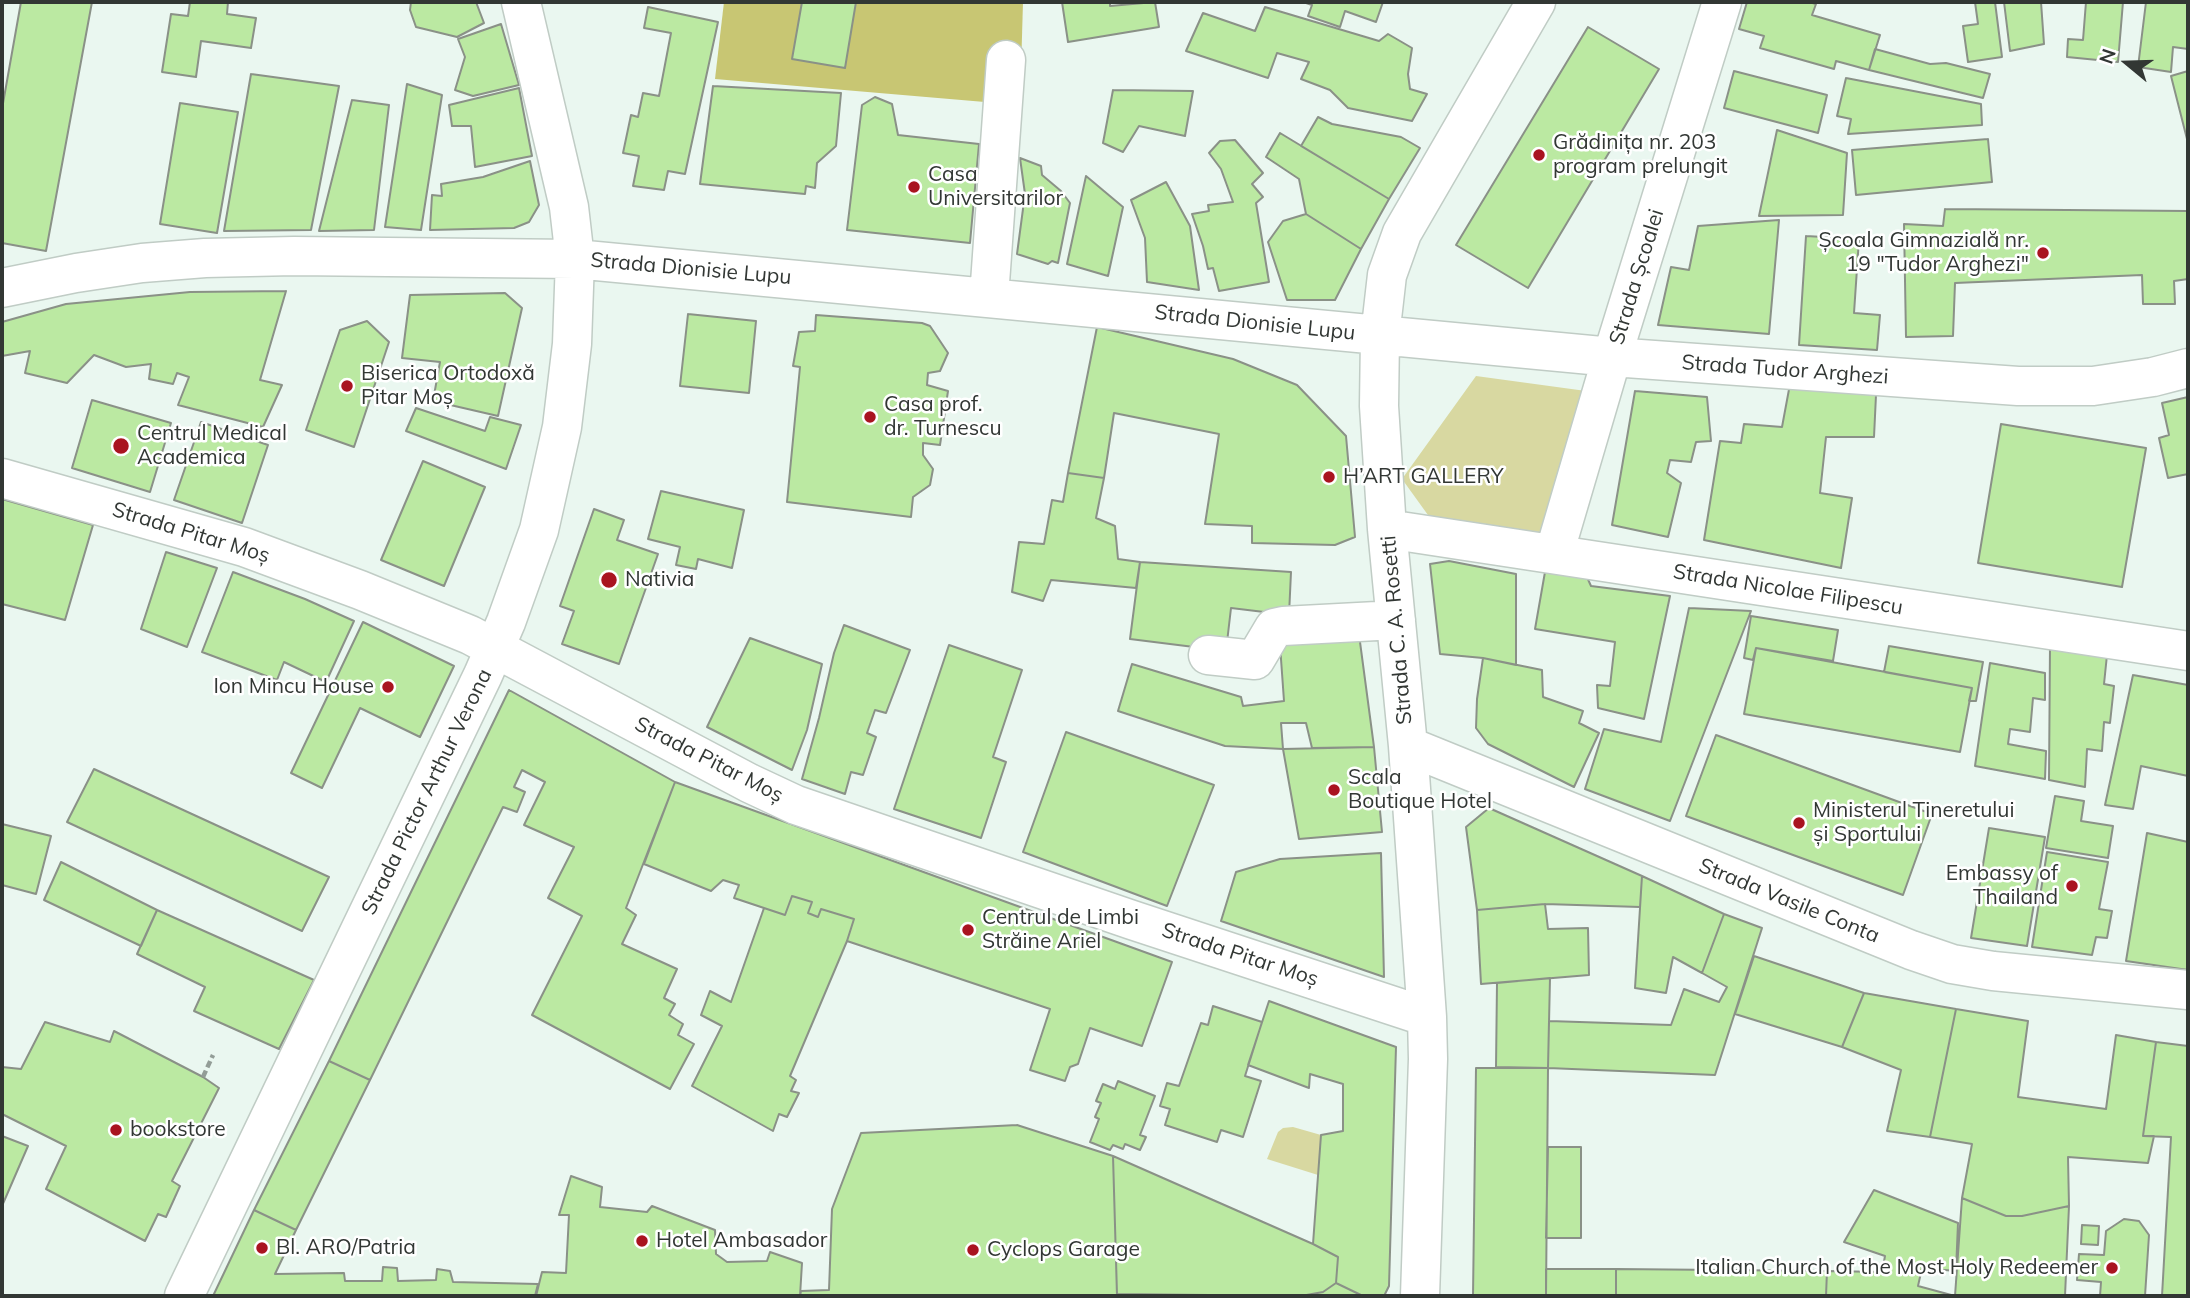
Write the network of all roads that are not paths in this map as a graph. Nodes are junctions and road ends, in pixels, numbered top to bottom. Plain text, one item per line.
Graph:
1 (522, 2) edge
2 (1536, 2) edge
3 (1722, 2) edge
4 (1006, 60) dead end
5 (575, 259) junction
6 (2, 288) edge
7 (989, 297) junction
8 (1380, 336) junction
9 (1612, 357) junction
10 (2188, 368) edge
11 (2, 478) edge
12 (1387, 529) junction
13 (1554, 554) junction
14 (1396, 620) junction
15 (496, 647) junction
16 (2188, 651) edge
17 (1208, 655) dead end
18 (1408, 746) junction
19 (2188, 990) edge
20 (1427, 1017) junction
21 (184, 1296) edge
22 (1420, 1296) edge

1 - 5 street, Strada Pictor Arthur Verona
2 - 8 street, Strada C. A. Rosetti
3 - 9 street, Strada Școalei
4 - 7 street
5 - 6 street, Strada Dionisie Lupu
5 - 7 street, Strada Dionisie Lupu
5 - 15 street, Strada Pictor Arthur Verona
7 - 8 street, Strada Dionisie Lupu
8 - 9 street, Strada Tudor Arghezi
8 - 12 street, Strada C. A. Rosetti
9 - 10 street, Strada Tudor Arghezi
9 - 13 street, Strada Școalei
11 - 15 street, Strada Pitar Moș
12 - 13 street, Strada Nicolae Filipescu
12 - 14 street, Strada C. A. Rosetti
13 - 16 street, Strada Nicolae Filipescu
14 - 17 street
14 - 18 street, Strada C. A. Rosetti
15 - 20 street, Strada Pitar Moș
15 - 21 street, Strada Pictor Arthur Verona
18 - 19 street, Strada Vasile Conta
18 - 20 street, Strada C. A. Rosetti
20 - 22 street, Strada C. A. Rosetti

